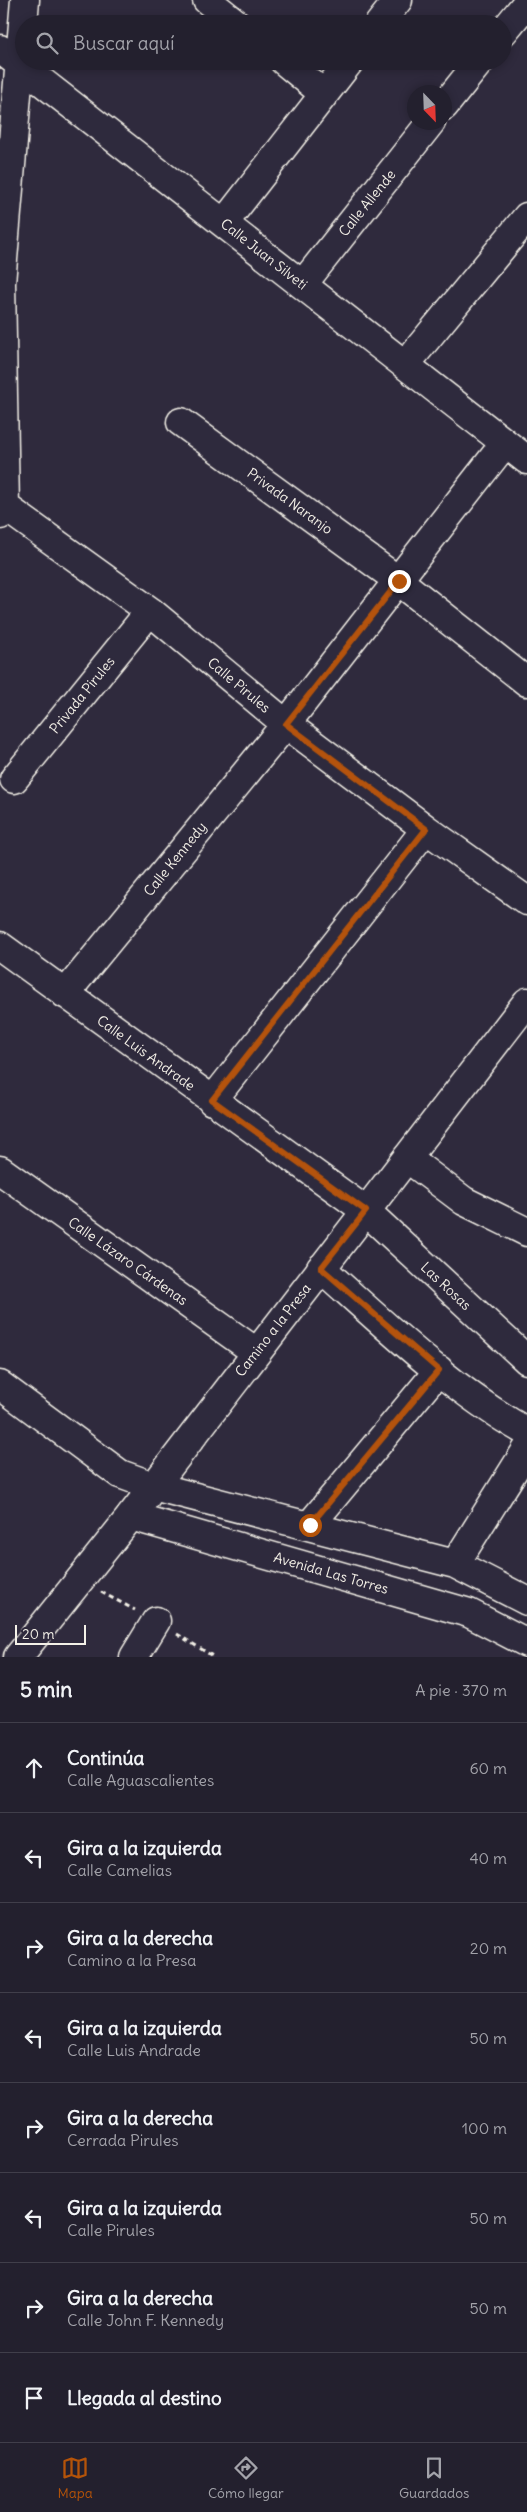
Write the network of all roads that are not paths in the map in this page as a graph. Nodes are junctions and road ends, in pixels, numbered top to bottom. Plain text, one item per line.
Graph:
1 (25, 0) edge
2 (207, 0) edge
3 (398, 0) edge
4 (524, 3) edge
5 (21, 15) edge
6 (226, 15) edge
7 (386, 15) edge
8 (512, 20) edge
9 (15, 35) edge
10 (9, 56) edge
11 (27, 70) edge
12 (295, 70) edge
13 (343, 70) edge
14 (473, 70) edge
15 (324, 94) junction
16 (452, 96) edge
17 (425, 130) edge
18 (527, 217) edge
19 (224, 223) junction
20 (303, 284) junction
21 (405, 365) junction
22 (181, 422) dead end
23 (505, 443) junction
24 (527, 460) edge
25 (2, 509) edge
26 (399, 581) junction
27 (150, 611) junction
28 (527, 682) edge
29 (286, 724) junction
30 (14, 779) dead end
31 (426, 829) junction
32 (527, 901) edge
33 (0, 946) edge
34 (65, 994) junction
35 (527, 1002) edge
36 (212, 1100) junction
37 (407, 1158) junction
38 (0, 1170) edge
39 (366, 1211) junction
40 (527, 1232) edge
41 (321, 1268) junction
42 (256, 1352) junction
43 (527, 1360) edge
44 (439, 1370) junction
45 (0, 1384) edge
46 (527, 1432) edge
47 (527, 1449) edge
48 (153, 1486) junction
49 (131, 1516) junction
50 (310, 1525) junction
51 (456, 1564) junction
52 (527, 1601) edge
53 (156, 1621) dead end
54 (527, 1643) edge
55 (18, 1657) edge
56 (134, 1657) edge

1 - 5 street
2 - 6 street
3 - 7 street
4 - 8 street
9 - 10 street
10 - 25 street
11 - 19 street, Calle Juan Silveti
12 - 15 street
13 - 15 street
14 - 16 street
15 - 19 street
17 - 20 street, Calle Allende
18 - 21 street
19 - 20 street, Calle Juan Silveti
20 - 21 street, Calle Juan Silveti
21 - 23 street, Calle Juan Silveti
22 - 26 street, Privada Naranjo
23 - 24 street, Calle Juan Silveti
23 - 26 street, Calle Kennedy
25 - 27 street, Calle Pirules
26 - 28 street, Privada Naranjo
26 - 29 street, Calle Kennedy
27 - 29 street, Calle Pirules
27 - 30 street, Privada Pirules
29 - 31 street, Calle Pirules
29 - 34 street, Calle Kennedy
31 - 32 street, Calle Pirules
31 - 36 street
33 - 34 street, Calle Luis Andrade
34 - 36 street, Calle Luis Andrade
35 - 37 street, Camino a la Presa
36 - 39 street, Calle Luis Andrade
37 - 39 street, Camino a la Presa
37 - 40 street
38 - 42 street, Calle Lázaro Cárdenas
39 - 41 street, Camino a la Presa
39 - 43 street, Las Rosas
41 - 42 street, Camino a la Presa
41 - 44 street
42 - 48 street, Camino a la Presa
44 - 46 street
44 - 50 street
45 - 48 street
47 - 51 street
48 - 49 street, Camino a la Presa
48 - 50 street
49 - 54 street, Avenida Las Torres
49 - 55 street, Camino a la Presa
50 - 51 street
51 - 52 street
53 - 56 street

